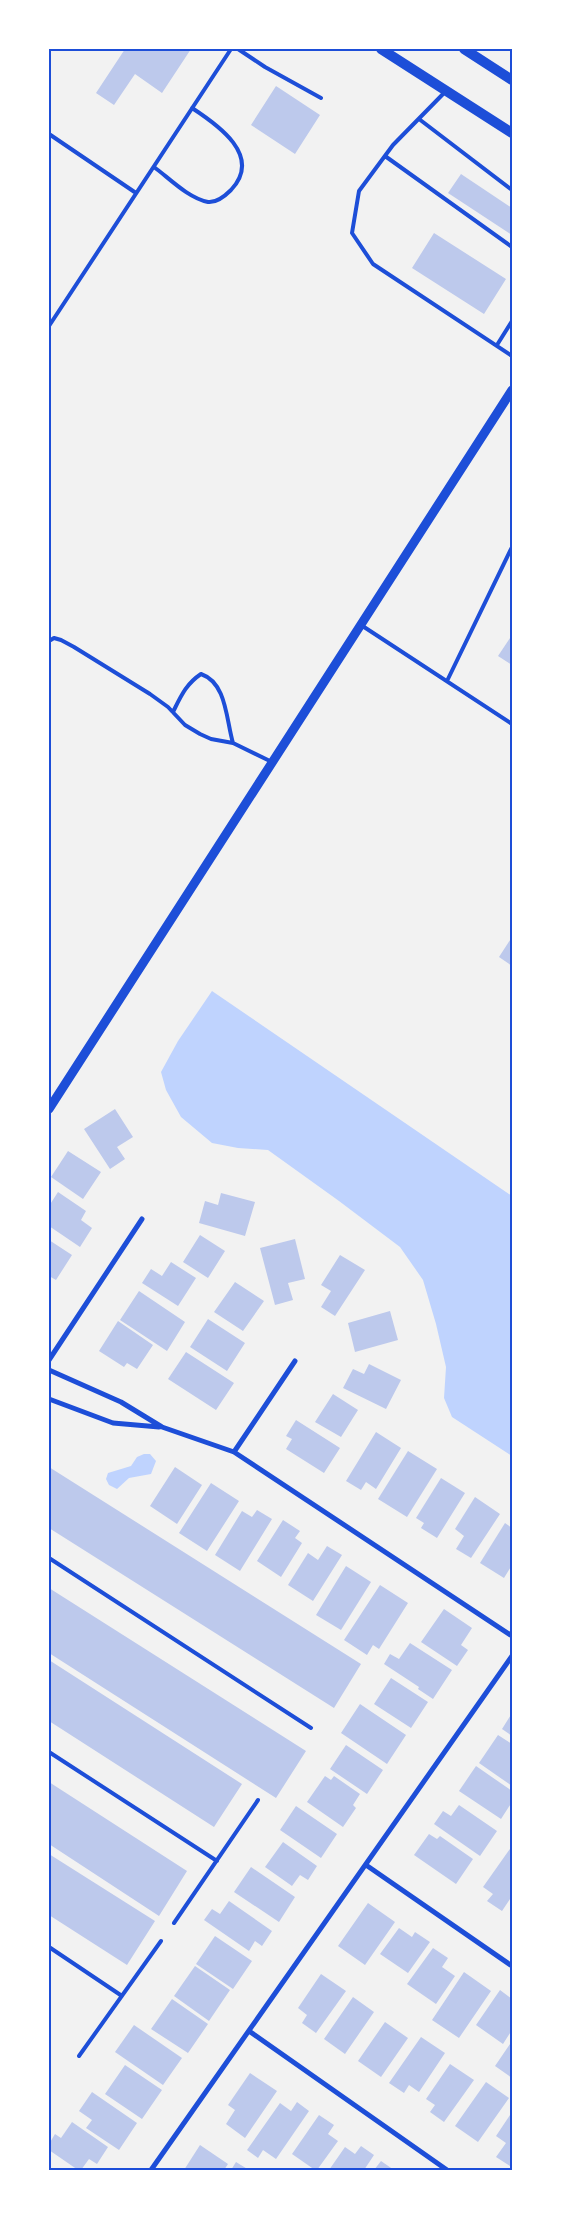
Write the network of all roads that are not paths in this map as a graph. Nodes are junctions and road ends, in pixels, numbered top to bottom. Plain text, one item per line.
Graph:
1 (231, 49) edge
2 (238, 49) edge
3 (381, 49) edge
4 (464, 49) edge
5 (512, 80) edge
6 (447, 91) junction
7 (321, 98) dead end
8 (192, 108) junction
9 (418, 119) junction
10 (49, 134) edge
11 (512, 134) edge
12 (385, 156) junction
13 (154, 167) junction
14 (512, 188) edge
15 (136, 193) junction
16 (512, 246) edge
17 (512, 321) edge
18 (49, 326) edge
19 (497, 345) junction
20 (512, 356) edge
21 (512, 390) edge
22 (509, 402) edge
23 (512, 547) edge
24 (361, 625) junction
25 (49, 642) edge
26 (447, 682) junction
27 (173, 712) junction
28 (512, 724) edge
29 (233, 743) junction
30 (272, 762) junction
31 (49, 1108) edge
32 (142, 1219) dead end
33 (49, 1360) edge
34 (295, 1361) dead end
35 (49, 1370) edge
36 (49, 1399) edge
37 (162, 1427) junction
38 (234, 1452) junction
39 (49, 1558) edge
40 (512, 1636) edge
41 (512, 1656) edge
42 (311, 1728) dead end
43 (49, 1752) edge
44 (258, 1800) dead end
45 (217, 1861) junction
46 (366, 1866) junction
47 (174, 1923) dead end
48 (161, 1941) dead end
49 (49, 1947) edge
50 (512, 1966) edge
51 (122, 1996) junction
52 (249, 2031) junction
53 (79, 2056) dead end
54 (151, 2170) edge
55 (447, 2170) edge

1 - 8 lane
2 - 7 lane
3 - 6 main road
4 - 5 main road
6 - 9 lane
6 - 11 main road
8 - 13 lane
8 - 13 lane
9 - 12 lane
9 - 14 lane
10 - 15 lane
12 - 16 lane
12 - 19 lane
13 - 15 lane
15 - 18 lane
17 - 19 lane
19 - 20 lane
21 - 22 street
22 - 24 street
23 - 26 lane
24 - 26 lane
24 - 30 street
25 - 27 lane
26 - 28 lane
27 - 29 lane
27 - 29 lane
29 - 30 lane
30 - 31 street
32 - 33 street
34 - 38 street
35 - 37 street
36 - 37 street
37 - 38 street
38 - 40 street
39 - 42 lane
41 - 46 street
43 - 45 lane
44 - 45 lane
45 - 47 lane
46 - 50 street
46 - 52 street
48 - 51 lane
49 - 51 lane
51 - 53 lane
52 - 54 street
52 - 55 street

